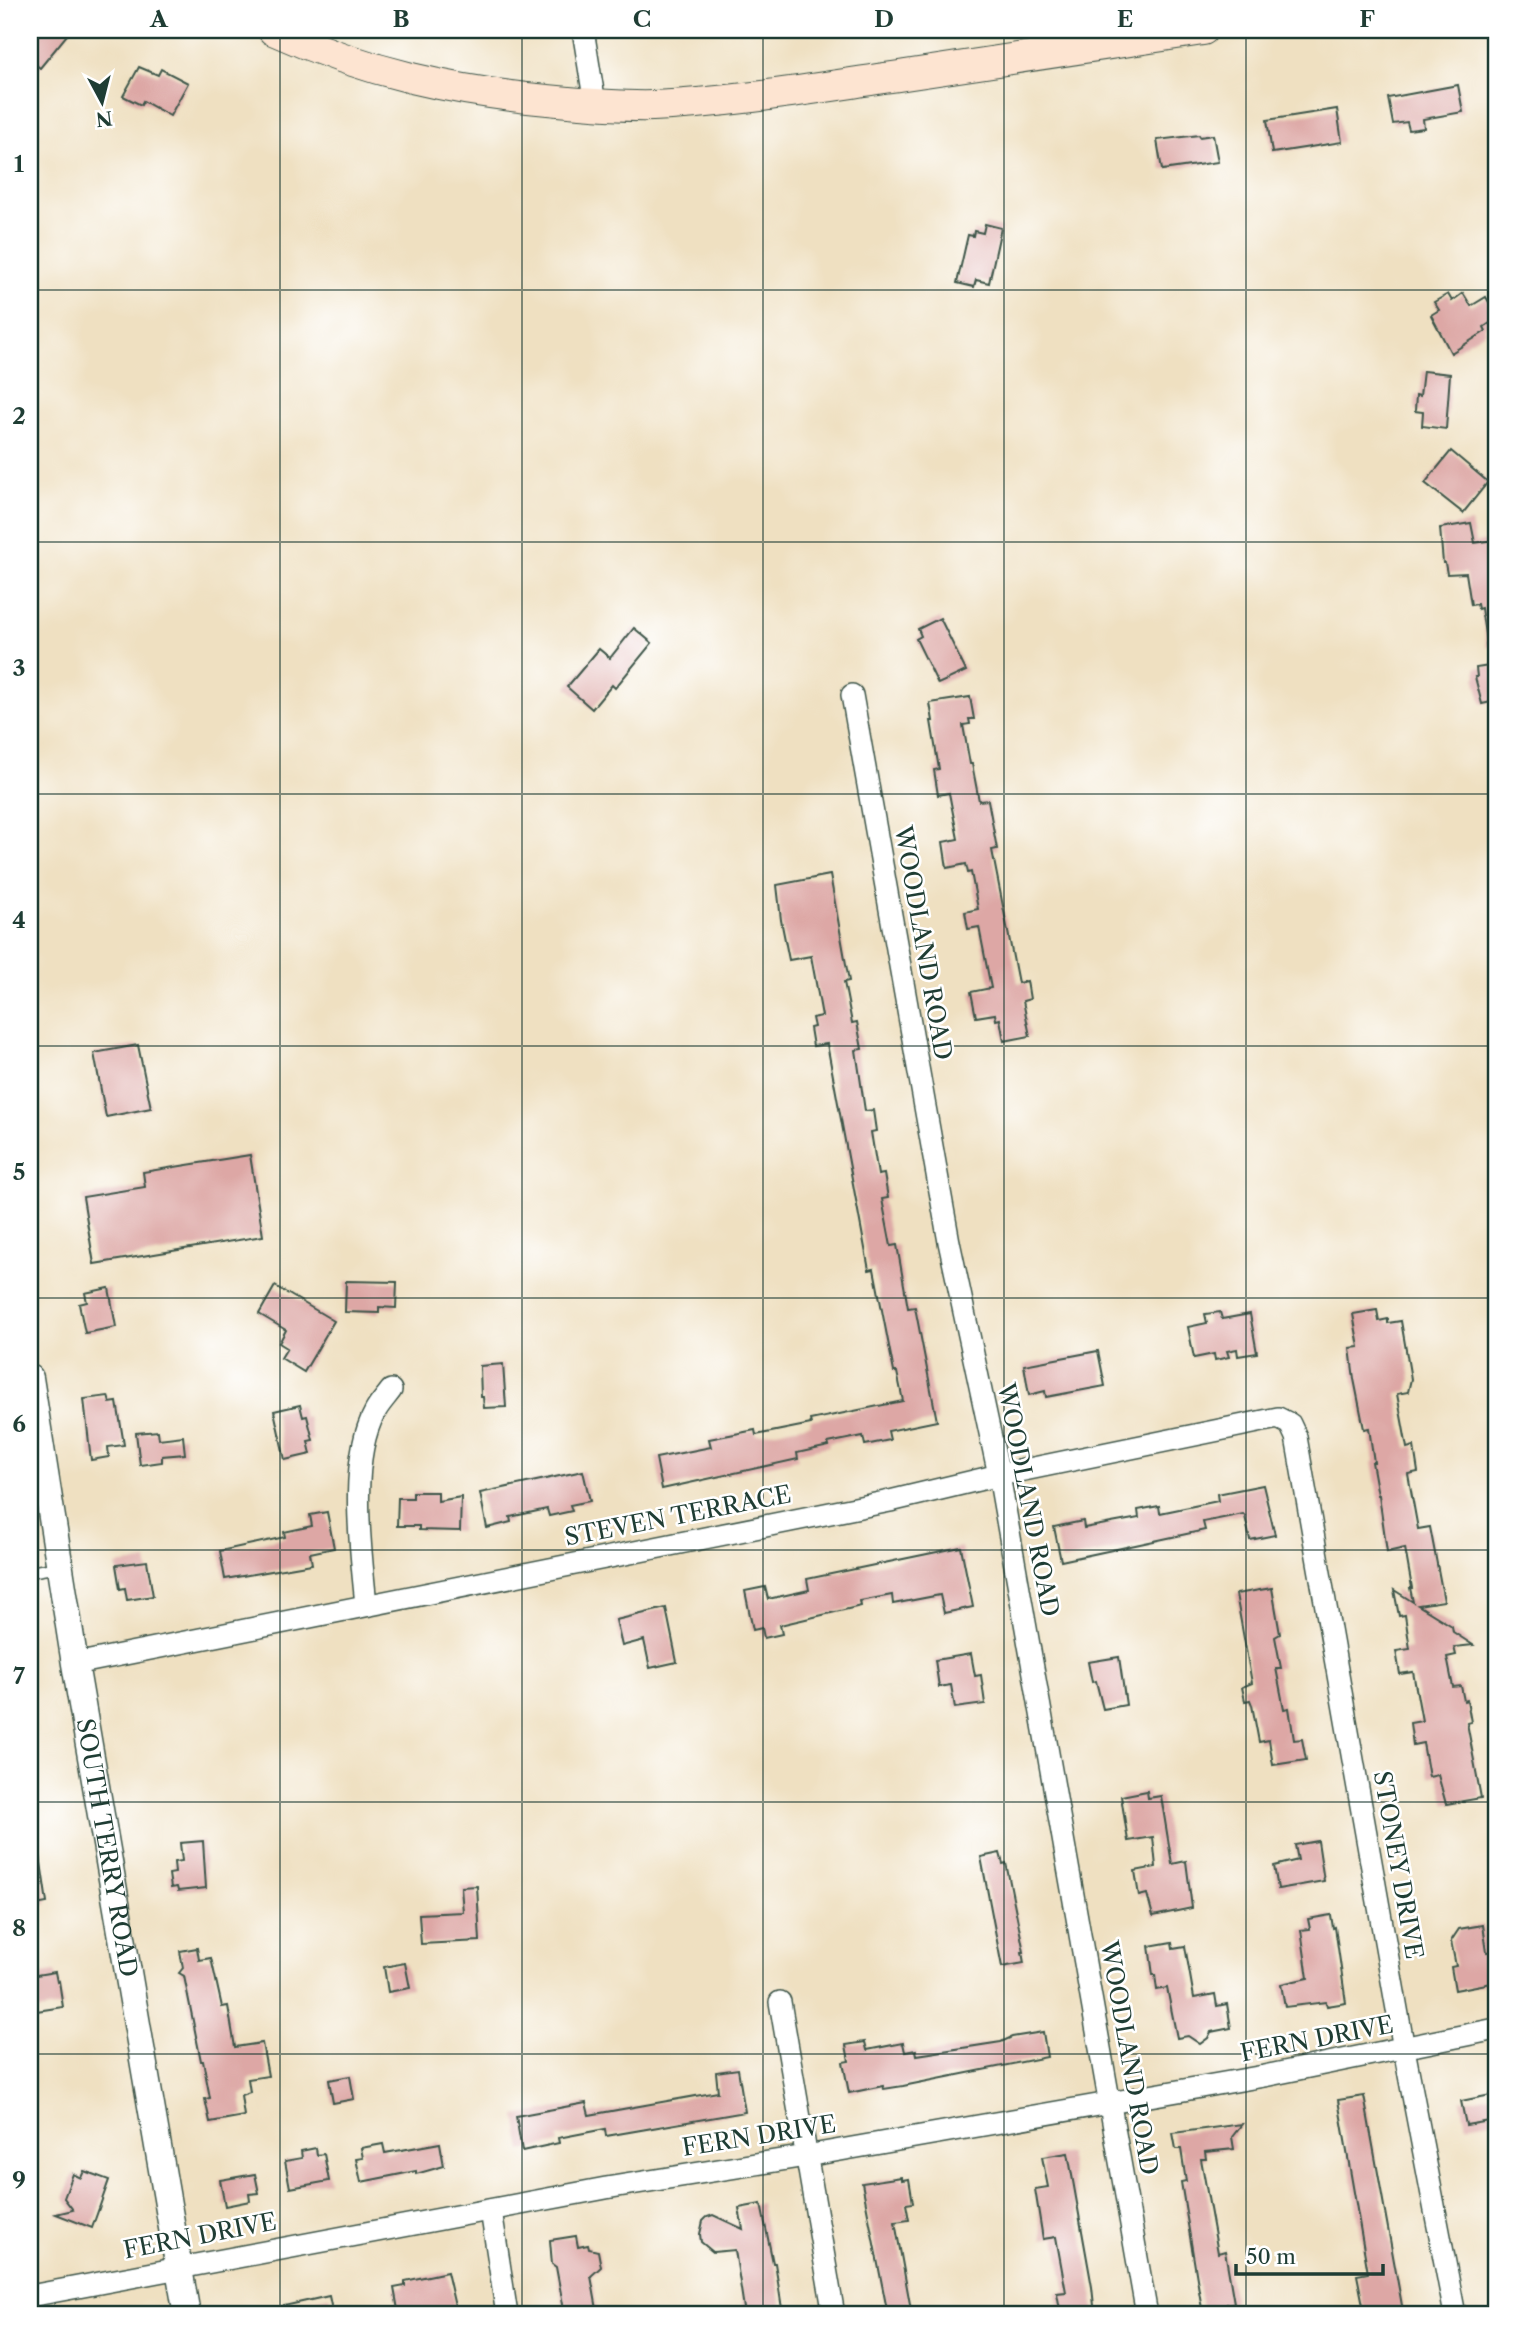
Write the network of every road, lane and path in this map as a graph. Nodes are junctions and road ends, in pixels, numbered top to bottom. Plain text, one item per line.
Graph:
1 (273, 30) edge
2 (583, 30) edge
3 (1203, 30) edge
4 (595, 104) junction
5 (852, 695) dead end
6 (30, 1378) edge
7 (391, 1390) dead end
8 (1290, 1424) joint
9 (999, 1475) junction
10 (59, 1567) junction
11 (30, 1572) edge
12 (366, 1605) junction
13 (75, 1664) junction
14 (780, 2002) dead end
15 (1496, 2029) edge
16 (1404, 2049) junction
17 (1111, 2103) junction
18 (807, 2156) junction
19 (491, 2210) junction
20 (179, 2266) junction
21 (30, 2296) edge
22 (187, 2315) edge
23 (507, 2315) edge
24 (834, 2315) edge
25 (1147, 2315) edge
26 (1455, 2315) edge

1 - 4 main road
2 - 4 street
3 - 4 main road
5 - 9 street, WOODLAND ROAD
6 - 10 street, SOUTH TERRY ROAD
7 - 12 street
8 - 9 street, STEVEN TERRACE
8 - 16 street, STONEY DRIVE
9 - 12 street, STEVEN TERRACE
9 - 17 street, WOODLAND ROAD
10 - 11 lane
10 - 13 street, SOUTH TERRY ROAD
12 - 13 street, STEVEN TERRACE
13 - 20 street, SOUTH TERRY ROAD
14 - 18 street
15 - 16 street, FERN DRIVE
16 - 17 street, FERN DRIVE
16 - 26 street, STONEY DRIVE
17 - 18 street, FERN DRIVE
17 - 25 street, WOODLAND ROAD
18 - 19 street, FERN DRIVE
18 - 24 street
19 - 20 street, FERN DRIVE
19 - 23 street
20 - 21 street, FERN DRIVE
20 - 22 street, SOUTH TERRY ROAD

